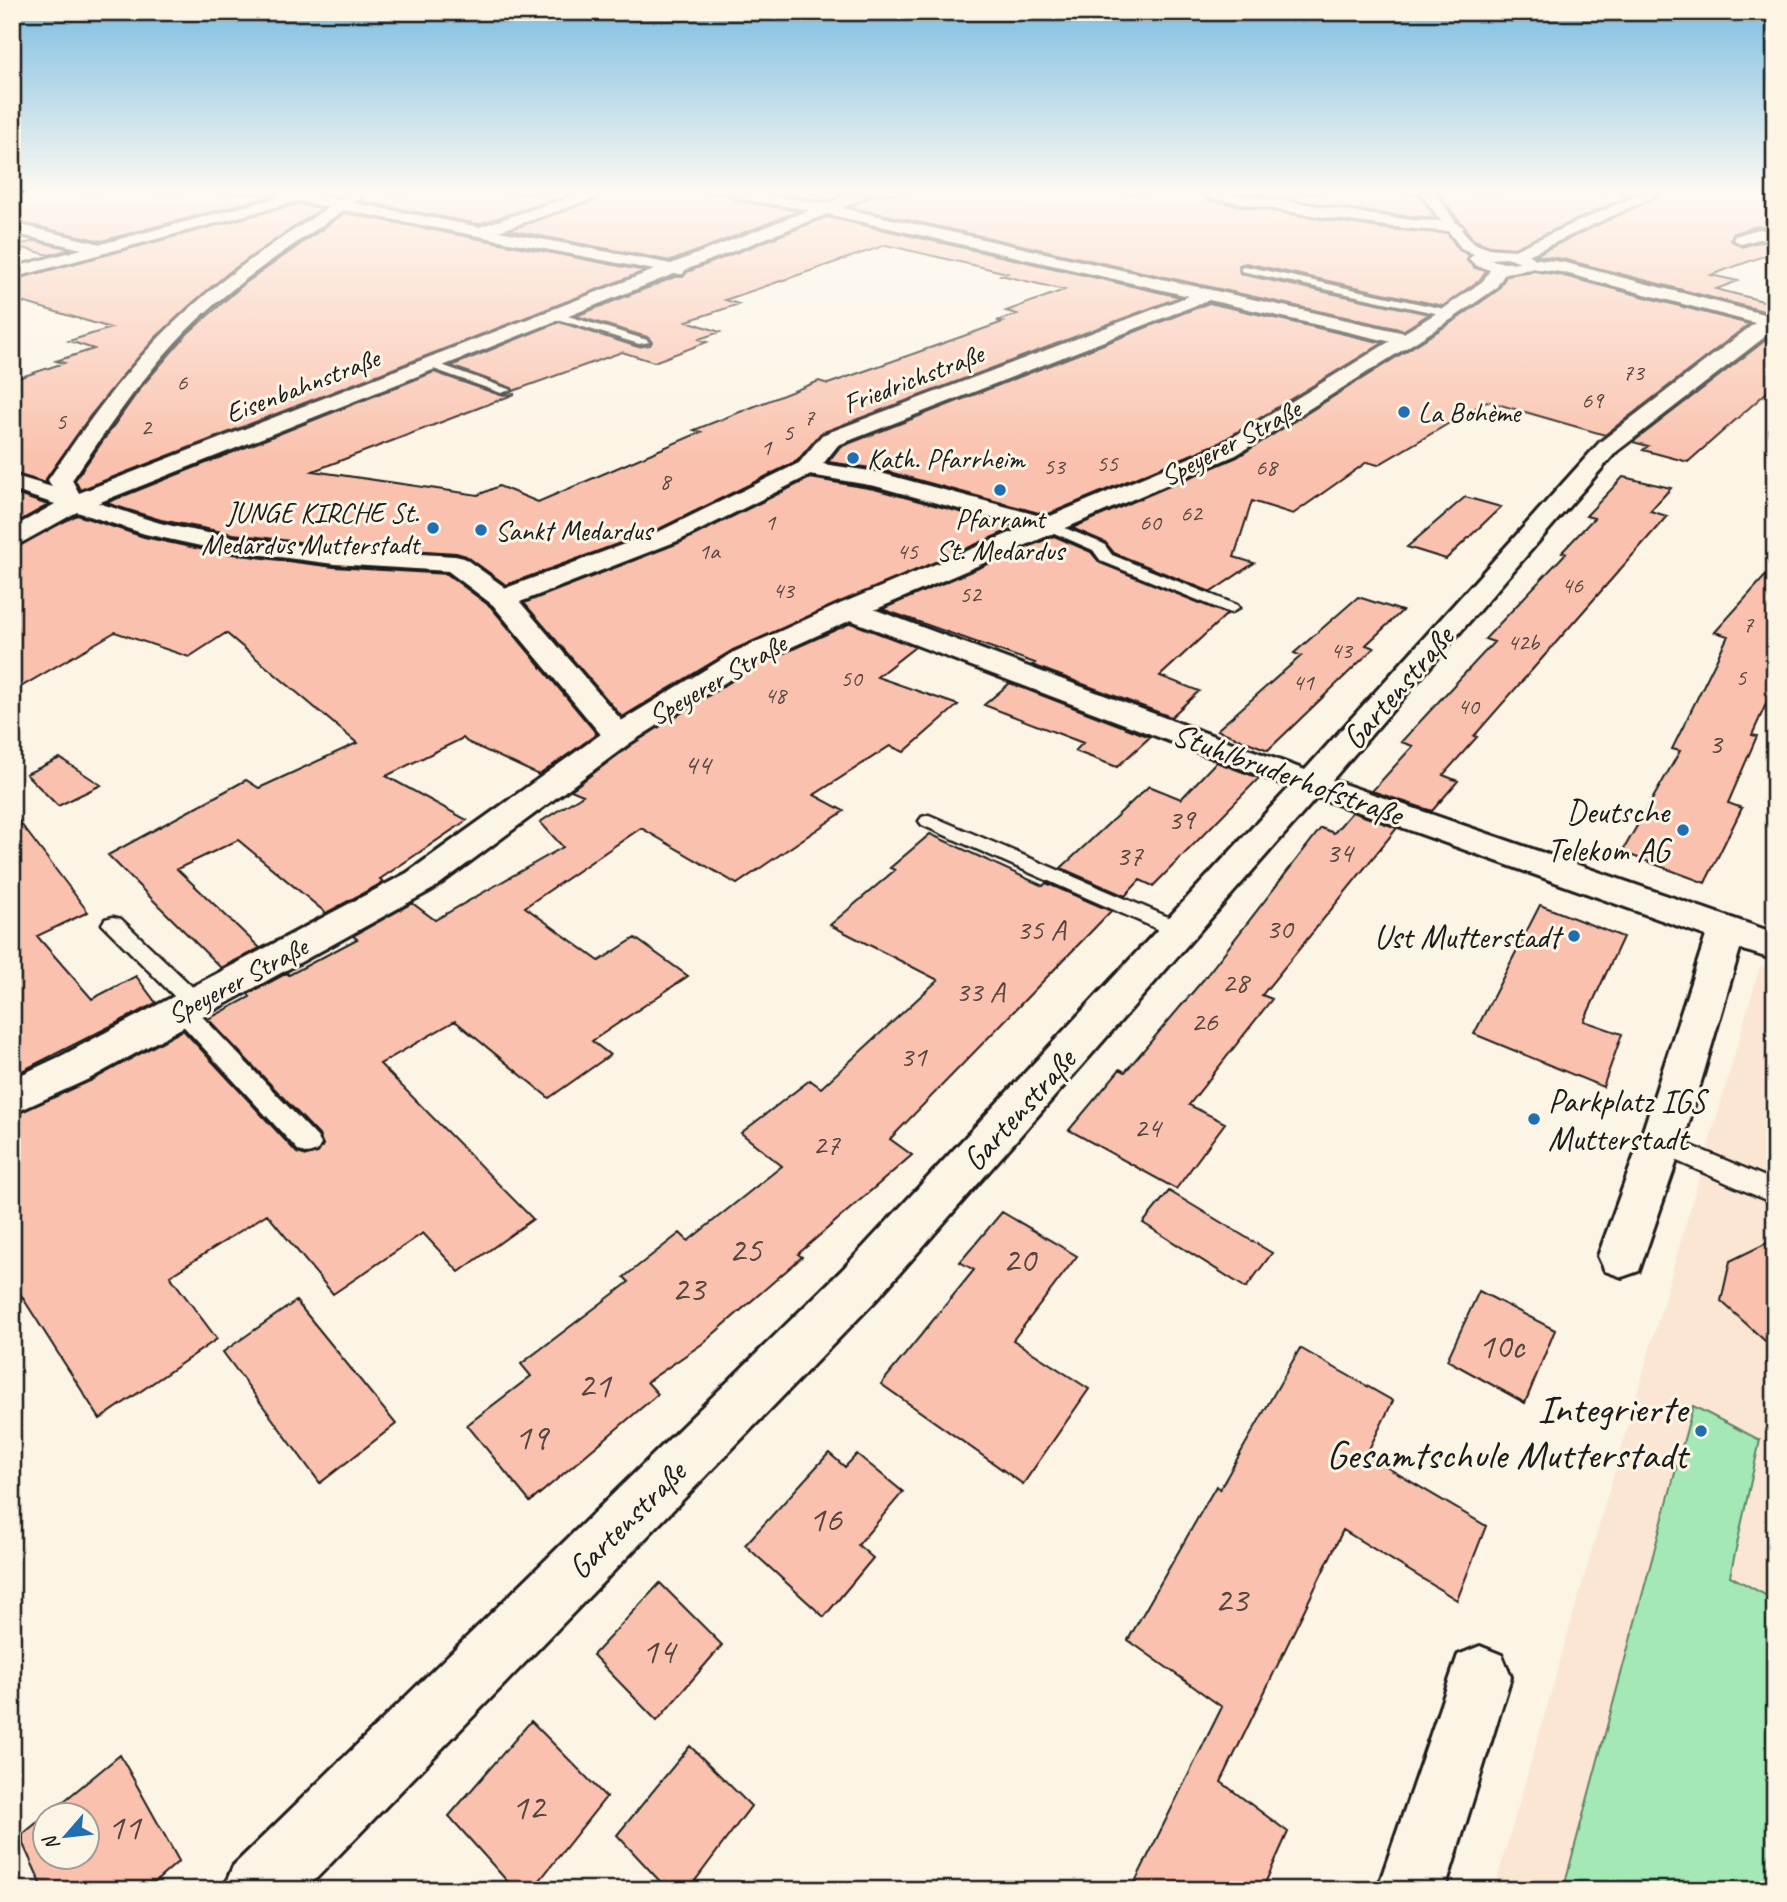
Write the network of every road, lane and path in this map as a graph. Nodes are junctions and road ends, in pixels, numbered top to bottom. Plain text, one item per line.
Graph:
1 (230, 283) edge
2 (644, 283) edge
3 (1153, 283) edge
4 (1309, 283) edge
5 (1491, 283) edge
6 (1621, 283) edge
7 (1207, 295) junction
8 (1449, 313) junction
9 (558, 316) junction
10 (1772, 323) edge
11 (1405, 339) junction
12 (643, 342) dead end
13 (432, 365) junction
14 (505, 390) dead end
15 (807, 468) junction
16 (12, 482) edge
17 (73, 504) junction
18 (1050, 526) junction
19 (12, 538) edge
20 (503, 599) junction
21 (1231, 608) dead end
22 (850, 610) junction
23 (618, 736) junction
24 (1311, 783) junction
25 (929, 821) dead end
26 (113, 923) dead end
27 (1179, 930) junction
28 (1727, 930) junction
29 (1775, 947) edge
30 (188, 1006) junction
31 (12, 1098) edge
32 (1661, 1143) junction
33 (308, 1144) dead end
34 (1775, 1193) edge
35 (1622, 1256) dead end
36 (1480, 1677) dead end
37 (257, 1890) edge
38 (1411, 1890) edge

1 - 17 street
2 - 9 street, Eisenbahnstraße
3 - 7 street
4 - 8 lane
5 - 8 street, Speyerer Straße
6 - 10 street
7 - 11 street
7 - 15 street, Friedrichstraße
8 - 11 street, Speyerer Straße
9 - 12 lane
9 - 13 street, Eisenbahnstraße
10 - 24 street, Gartenstraße
11 - 18 street, Speyerer Straße
13 - 14 lane
13 - 17 street, Eisenbahnstraße
15 - 18 street
15 - 20 street
16 - 17 street
17 - 19 street, Eisenbahnstraße
17 - 20 street
18 - 21 lane
18 - 22 street, Speyerer Straße
20 - 23 street
22 - 23 street, Speyerer Straße
22 - 24 street, Stuhlbruderhofstraße
23 - 30 street, Speyerer Straße
24 - 27 street, Gartenstraße
24 - 28 street, Stuhlbruderhofstraße
25 - 27 lane
26 - 30 lane
27 - 37 street, Gartenstraße
28 - 29 street, Stuhlbruderhofstraße
28 - 32 street
30 - 31 street, Speyerer Straße
30 - 33 lane
32 - 34 lane
32 - 35 street
36 - 38 street

